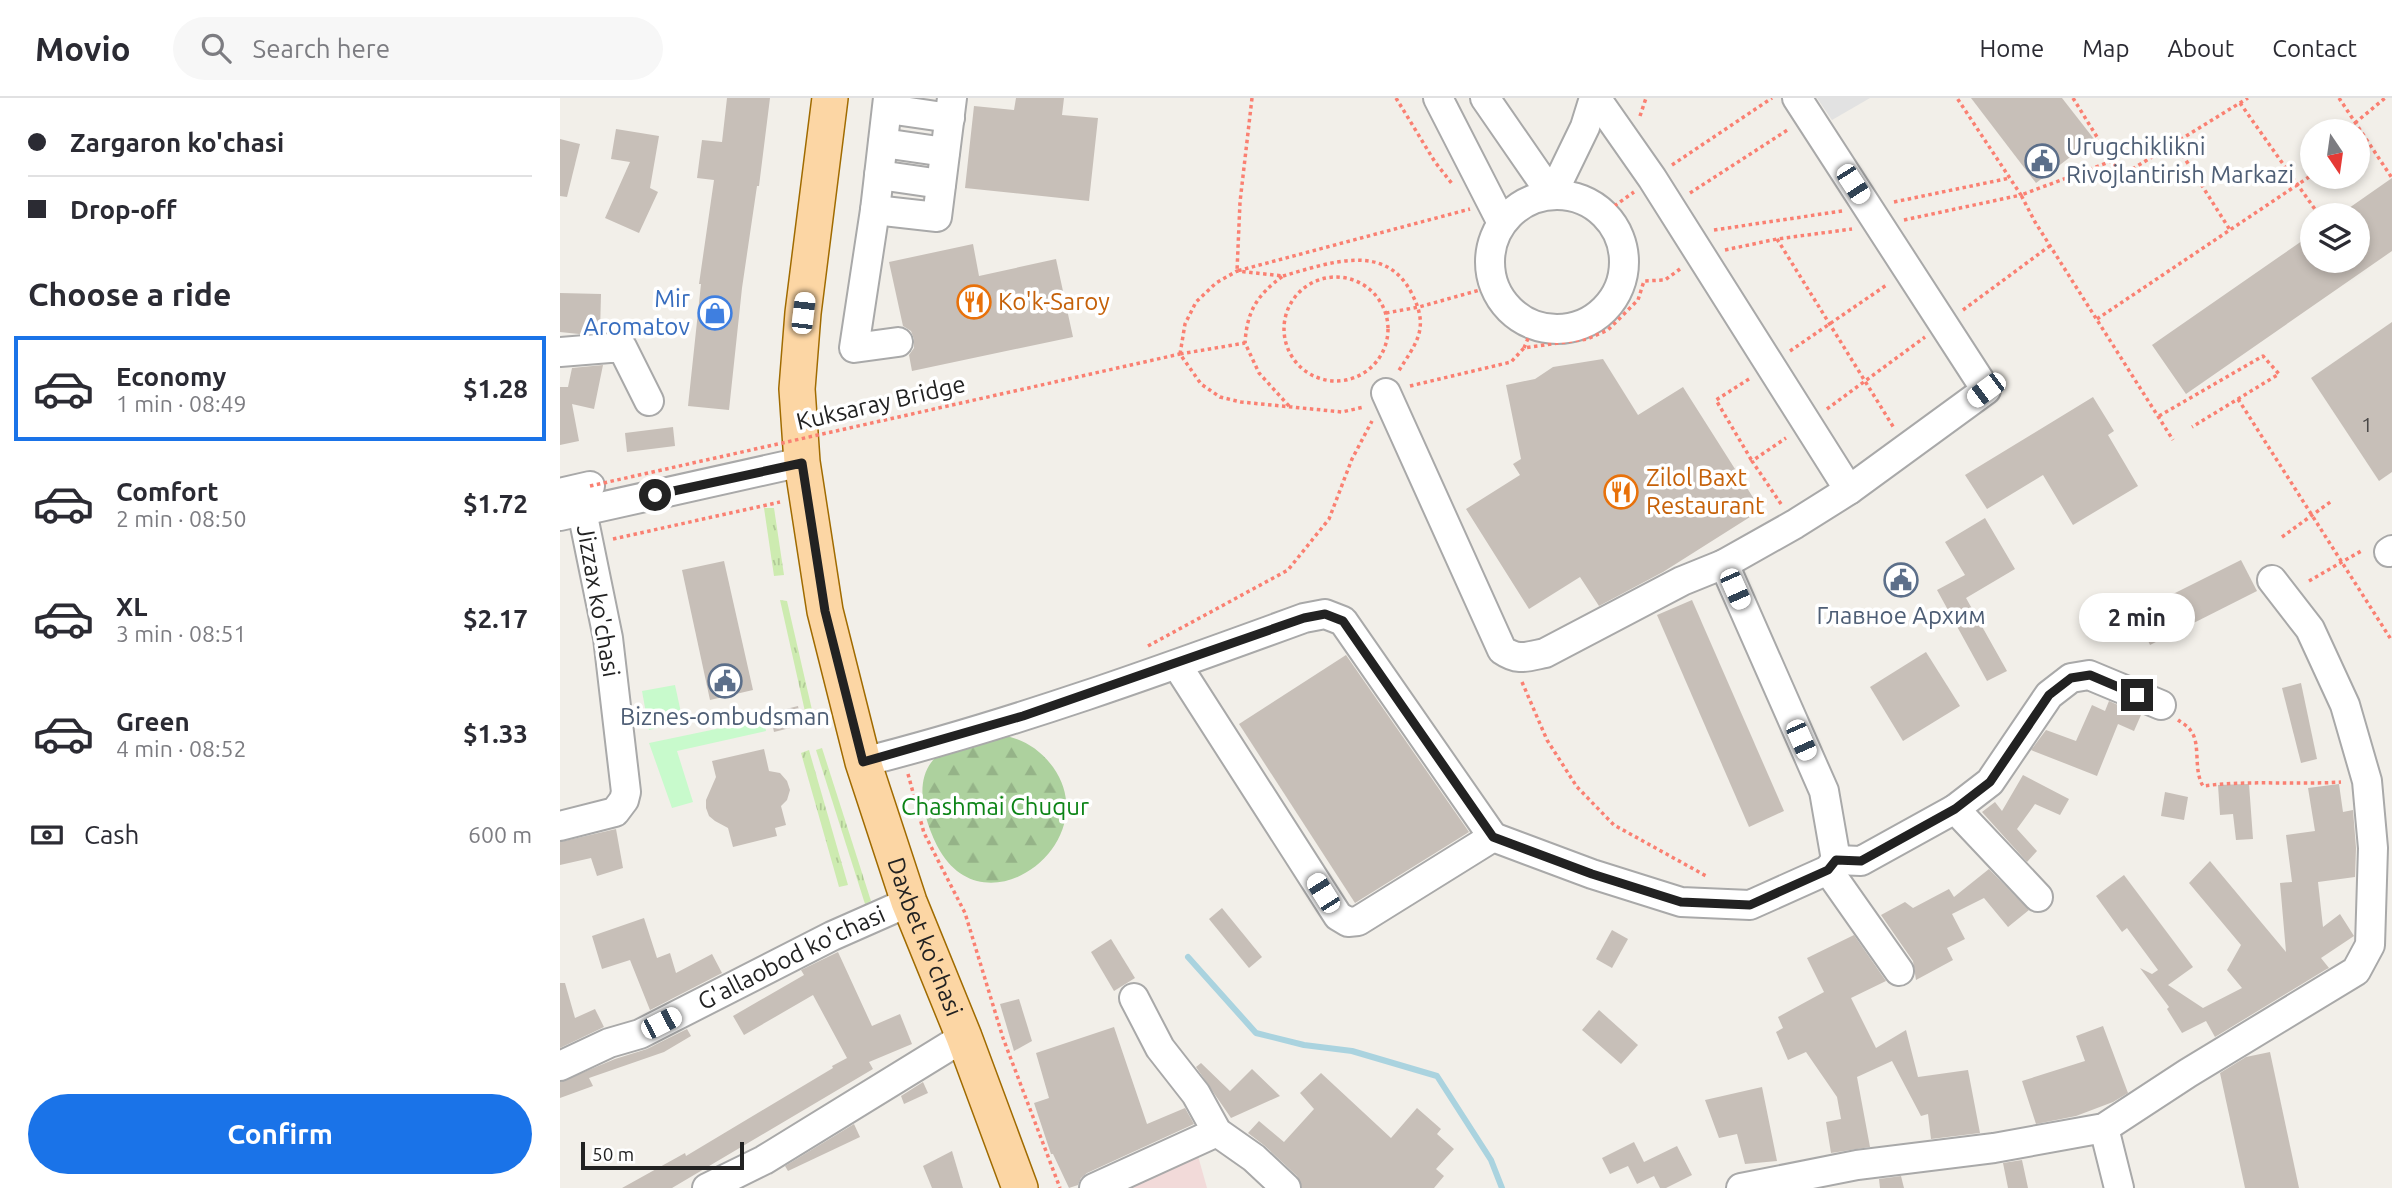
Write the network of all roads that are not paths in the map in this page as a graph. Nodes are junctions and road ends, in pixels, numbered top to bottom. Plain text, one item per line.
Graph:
1 (830, 98) edge
2 (1438, 98) edge
3 (1485, 98) edge
4 (1595, 98) edge
5 (888, 104) edge
6 (1803, 107) edge
7 (951, 108) edge
8 (883, 143) junction
9 (945, 152) junction
10 (879, 175) junction
11 (941, 184) junction
12 (1552, 195) junction
13 (875, 210) junction
14 (1497, 213) junction
15 (898, 342) dead end
16 (560, 352) edge
17 (1386, 393) road end
18 (649, 401) dead end
19 (804, 479) junction
20 (1849, 490) junction
21 (560, 493) edge
22 (577, 504) edge
23 (1724, 564) junction
24 (2272, 580) dead end
25 (1177, 664) junction
26 (2161, 705) road end
27 (863, 762) junction
28 (1955, 809) junction
29 (560, 826) edge
30 (1493, 837) junction
31 (1832, 865) junction
32 (2038, 897) dead end
33 (909, 902) junction
34 (1899, 971) dead end
35 (1134, 998) dead end
36 (964, 1037) junction
37 (560, 1066) edge
38 (2104, 1128) junction
39 (1217, 1132) junction
40 (707, 1188) edge
41 (1020, 1188) edge
42 (1094, 1188) edge
43 (1286, 1188) edge
44 (1741, 1188) edge
45 (2119, 1188) edge

1 - 19 main road, Daxbet ko'chasi
2 - 14 street
3 - 12 street
4 - 12 street
4 - 20 street
5 - 7 street
5 - 8 street
6 - 20 street
7 - 9 street
8 - 9 street
8 - 10 street
9 - 11 street
10 - 11 street
10 - 13 street
11 - 13 street
12 - 14 street
12 - 14 street
13 - 15 street
16 - 18 street
17 - 23 street
19 - 22 street
19 - 27 main road, Daxbet ko'chasi
20 - 23 street
21 - 22 street
22 - 29 street, Jizzax ko'chasi
23 - 31 street
24 - 38 street
25 - 27 street
25 - 30 street
25 - 30 street
26 - 28 street
27 - 33 main road, Daxbet ko'chasi
28 - 31 street
28 - 32 street
30 - 31 street
31 - 34 street
33 - 36 main road, Daxbet ko'chasi
33 - 37 street, G'allaobod ko'chasi
35 - 39 street
36 - 40 street
36 - 41 main road, Daxbet ko'chasi
38 - 44 street
38 - 45 street
39 - 42 street
39 - 43 street

